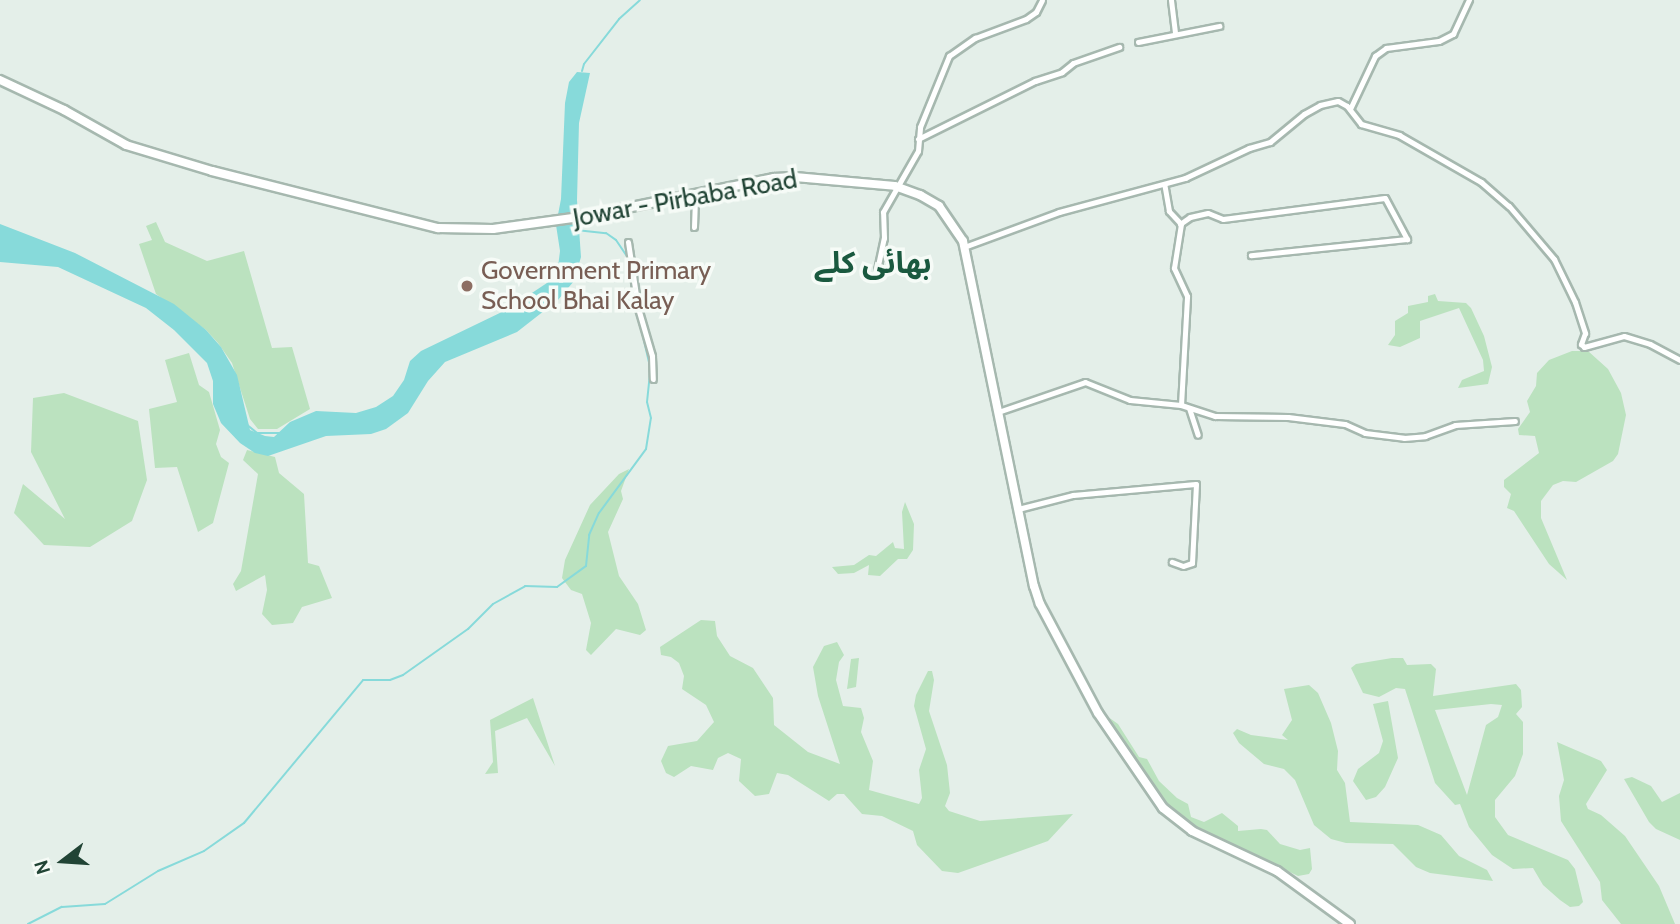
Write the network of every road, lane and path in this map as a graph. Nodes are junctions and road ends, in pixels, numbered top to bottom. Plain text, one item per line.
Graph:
1 (1041, 0) edge
2 (1171, 0) edge
3 (1469, 0) edge
4 (1219, 26) dead end
5 (1175, 34) junction
6 (1138, 42) dead end
7 (1119, 47) dead end
8 (0, 80) edge
9 (1350, 109) junction
10 (918, 139) junction
11 (1164, 184) junction
12 (896, 187) junction
13 (695, 195) junction
14 (1180, 224) junction
15 (694, 227) dead end
16 (628, 242) dead end
17 (964, 247) junction
18 (1251, 255) dead end
19 (877, 270) dead end
20 (1680, 360) edge
21 (653, 379) dead end
22 (1181, 405) junction
23 (1189, 408) junction
24 (998, 412) junction
25 (1516, 421) dead end
26 (1198, 435) dead end
27 (1018, 509) junction
28 (1172, 562) dead end
29 (1350, 924) edge

1 - 10 street
2 - 5 street
3 - 9 street
4 - 5 street
5 - 6 street
7 - 10 street
8 - 13 main road, Jowar - Pirbaba Road
9 - 11 street
9 - 20 street
10 - 12 street
11 - 14 street
11 - 17 street
12 - 13 main road, Jowar - Pirbaba Road
12 - 17 main road, Jowar - Pirbaba Road
12 - 19 street
13 - 15 street
14 - 18 street
14 - 22 street
16 - 21 street
17 - 24 main road, Jowar - Pirbaba Road
22 - 23 street
22 - 24 street
23 - 25 street
23 - 26 street
24 - 27 main road, Jowar - Pirbaba Road
27 - 28 street
27 - 29 main road, Jowar - Pirbaba Road

